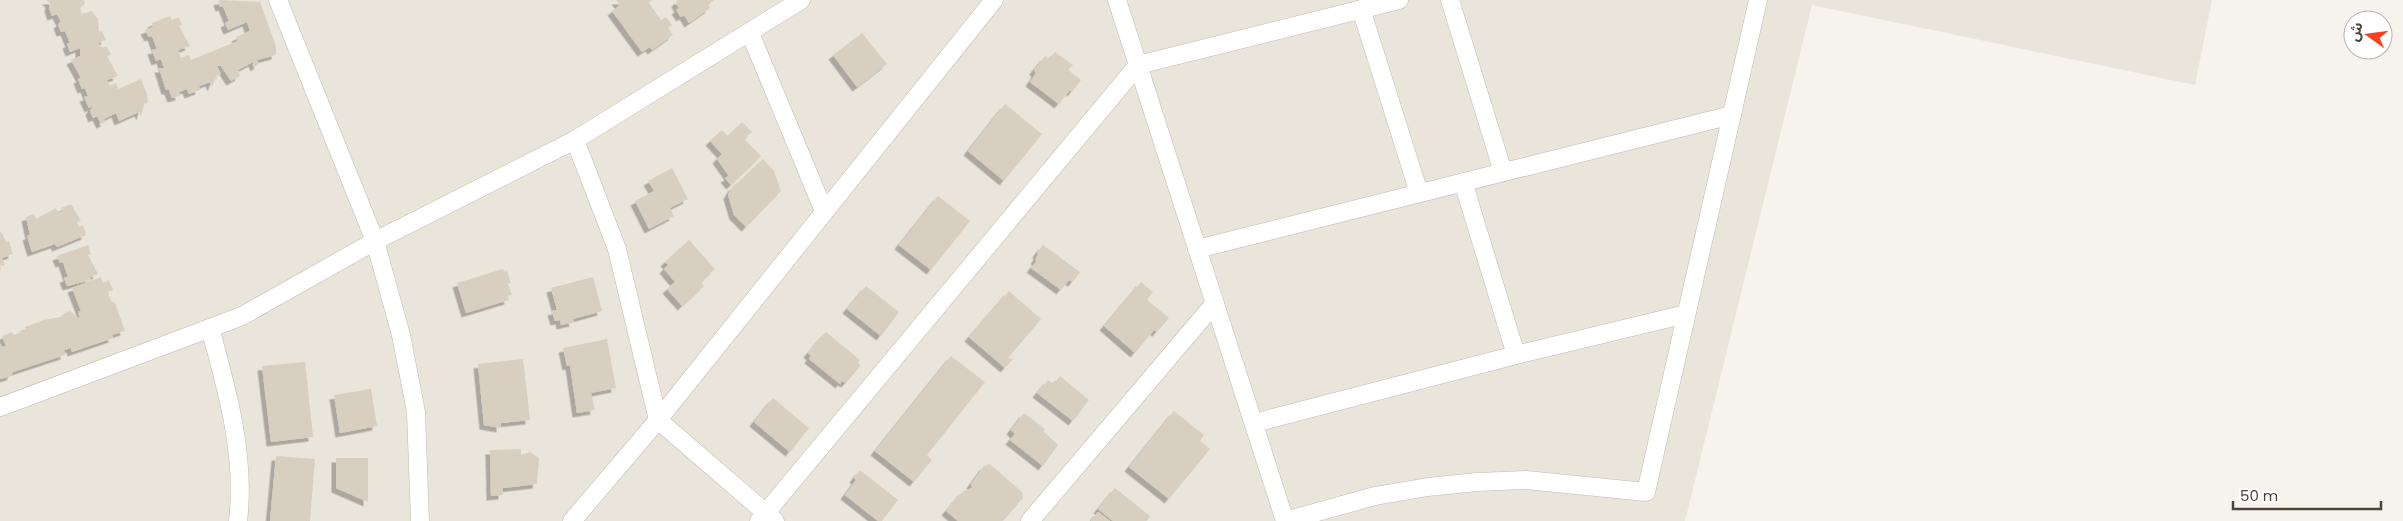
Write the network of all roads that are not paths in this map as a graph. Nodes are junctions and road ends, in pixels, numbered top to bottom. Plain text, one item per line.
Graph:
1 (278, 0) edge
2 (801, 0) edge
3 (994, 0) edge
4 (1117, 0) edge
5 (1400, 0) edge
6 (1450, 0) edge
7 (1758, 0) edge
8 (1361, 9) junction
9 (750, 33) junction
10 (1138, 65) junction
11 (1732, 115) junction
12 (576, 140) junction
13 (1504, 172) junction
14 (1462, 182) junction
15 (1419, 193) junction
16 (824, 211) junction
17 (375, 241) junction
18 (1197, 249) junction
19 (1215, 302) junction
20 (1686, 314) junction
21 (210, 328) junction
22 (1516, 355) junction
23 (0, 406) edge
24 (658, 420) junction
25 (1254, 423) junction
26 (766, 518) edge
27 (238, 521) edge
28 (420, 521) edge
29 (572, 521) edge
30 (1030, 521) edge

1 - 17 street
2 - 9 street
3 - 16 street
4 - 10 street
5 - 8 street
6 - 13 street
7 - 11 street
8 - 10 street
8 - 15 street
9 - 12 street
9 - 16 street
10 - 18 street
10 - 26 street
11 - 13 street
11 - 20 street
12 - 17 street
12 - 24 street
13 - 14 street
14 - 15 street
14 - 22 street
15 - 18 street
16 - 24 street
17 - 21 street
17 - 28 street
18 - 19 street
19 - 25 street
19 - 30 street
20 - 22 street
20 - 25 street
21 - 23 street
21 - 27 street
22 - 25 street
24 - 26 street
24 - 29 street

